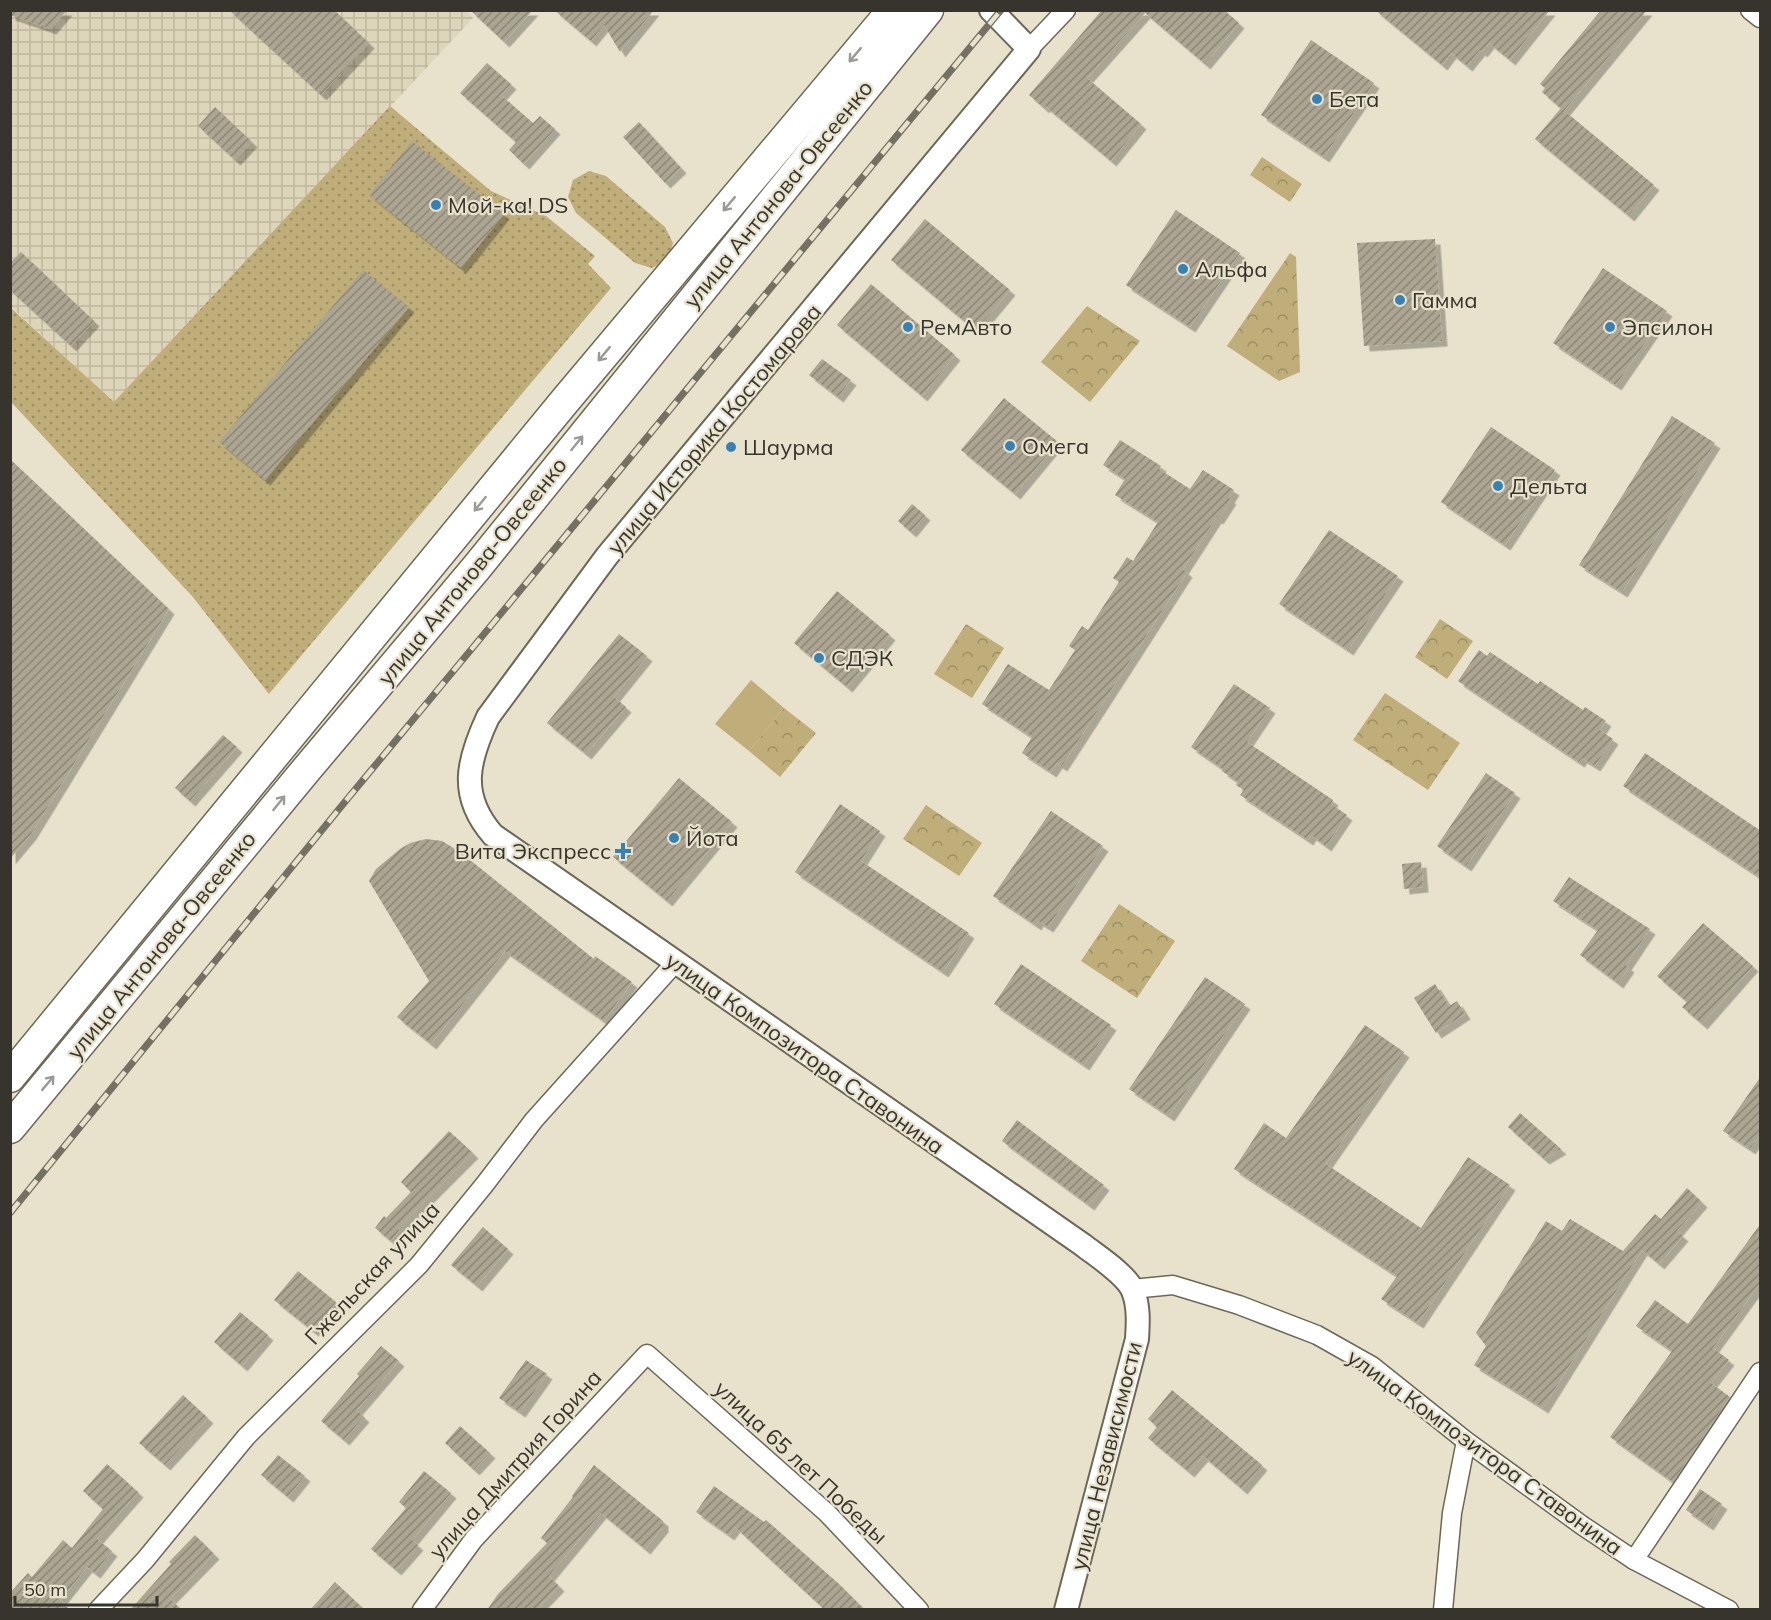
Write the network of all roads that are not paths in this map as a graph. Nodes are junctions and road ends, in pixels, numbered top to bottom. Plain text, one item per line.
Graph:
1 (892, 10) edge
2 (928, 10) edge
3 (991, 10) edge
4 (1066, 10) edge
5 (1750, 10) edge
6 (1761, 18) edge
7 (1029, 49) junction
8 (492, 835) joint
9 (675, 963) junction
10 (10, 1077) edge
11 (10, 1128) edge
12 (1117, 1272) joint
13 (1132, 1289) junction
14 (647, 1354) joint
15 (1761, 1372) edge
16 (1466, 1442) junction
17 (1634, 1560) junction
18 (98, 1610) edge
19 (422, 1610) edge
20 (919, 1610) edge
21 (1066, 1610) edge
22 (1443, 1610) edge
23 (1729, 1610) edge

1 -> 10 highway, улица Антонова-Овсеенко
11 -> 2 highway, улица Антонова-Овсеенко
3 - 7 street
4 - 7 street, улица Историка Костомарова
5 - 6 street
7 - 8 street, улица Историка Костомарова
8 - 9 street, улица Композитора Ставонина
9 - 12 street, улица Композитора Ставонина
9 - 18 street, Гжельская улица
12 - 13 street, улица Независимости
13 - 16 street, улица Композитора Ставонина
13 - 21 street, улица Независимости
14 - 19 street, улица Дмитрия Горина
14 - 20 street, улица 65 лет Победы
15 - 17 street
16 - 17 street, улица Композитора Ставонина
16 - 22 street
17 - 23 street, улица Композитора Ставонина

